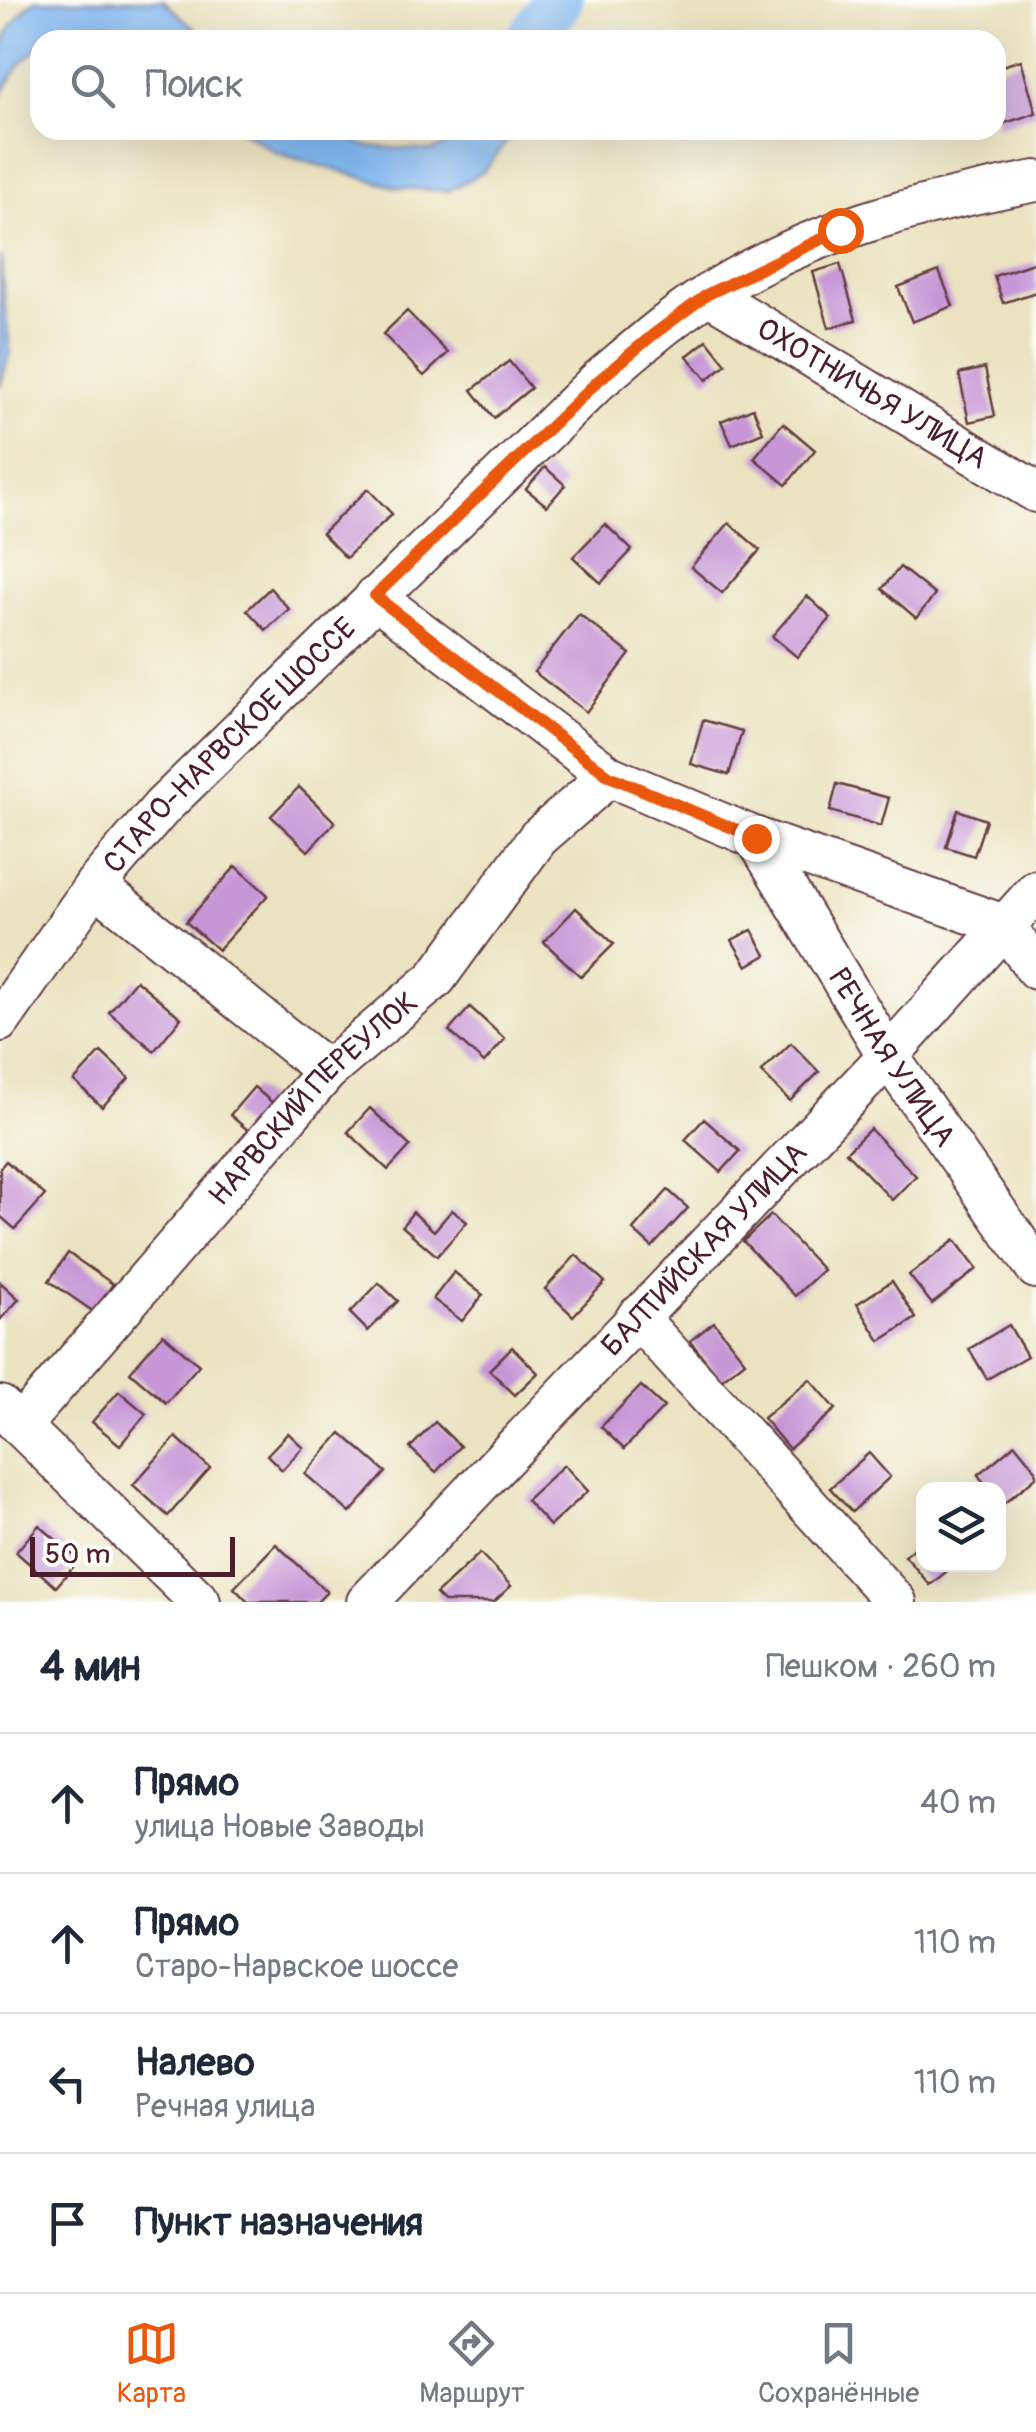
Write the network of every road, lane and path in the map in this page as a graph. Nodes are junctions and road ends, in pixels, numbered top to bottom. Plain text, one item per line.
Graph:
1 (1036, 181) edge
2 (708, 294) junction
3 (1036, 492) edge
4 (375, 596) junction
5 (609, 776) junction
6 (756, 838) junction
7 (95, 885) junction
8 (1036, 892) edge
9 (1004, 925) junction
10 (1036, 969) edge
11 (0, 1021) edge
12 (888, 1056) junction
13 (327, 1071) junction
14 (1036, 1268) edge
15 (637, 1318) junction
16 (10, 1416) edge
17 (200, 1602) edge
18 (367, 1602) edge
19 (896, 1602) edge

1 - 2 street, СТАРО-НАРВСКОЕ ШОССЕ
2 - 3 street, ОХОТНИЧЬЯ УЛИЦА
2 - 4 street, СТАРО-НАРВСКОЕ ШОССЕ
4 - 5 street
4 - 7 street, СТАРО-НАРВСКОЕ ШОССЕ
5 - 6 street
5 - 13 street, НАРВСКИЙ ПЕРЕУЛОК
6 - 9 street
6 - 12 street, РЕЧНАЯ УЛИЦА
7 - 11 street, СТАРО-НАРВСКОЕ ШОССЕ
7 - 13 street
8 - 9 street, БАЛТИЙСКАЯ УЛИЦА
9 - 10 street
9 - 12 street, БАЛТИЙСКАЯ УЛИЦА
12 - 14 street, РЕЧНАЯ УЛИЦА
12 - 15 street, БАЛТИЙСКАЯ УЛИЦА
13 - 16 street, НАРВСКИЙ ПЕРЕУЛОК
15 - 18 street, БАЛТИЙСКАЯ УЛИЦА
15 - 19 street
16 - 17 street

